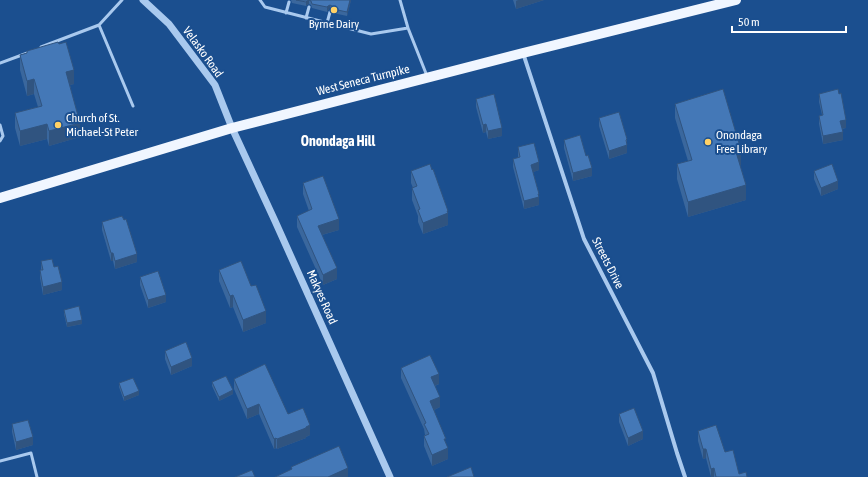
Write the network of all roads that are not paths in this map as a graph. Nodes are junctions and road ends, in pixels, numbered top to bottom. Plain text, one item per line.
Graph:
1 (122, 0) edge
2 (143, 0) edge
3 (260, 0) edge
4 (400, 0) edge
5 (736, 0) edge
6 (288, 2) dead end
7 (309, 7) dead end
8 (330, 12) dead end
9 (286, 13) junction
10 (306, 18) junction
11 (327, 23) junction
12 (99, 25) junction
13 (408, 28) junction
14 (523, 53) junction
15 (0, 63) edge
16 (427, 77) junction
17 (133, 106) dead end
18 (0, 125) edge
19 (232, 128) junction
20 (0, 141) edge
21 (0, 198) edge
22 (0, 461) edge
23 (37, 477) edge
24 (390, 477) edge
25 (685, 477) edge

1 - 12 lane
2 - 19 street, Velasko Road
3 - 9 lane
4 - 13 lane
5 - 14 main road, West Seneca Turnpike
6 - 9 lane
7 - 10 lane
8 - 11 lane
9 - 10 lane
10 - 11 lane
11 - 13 lane
12 - 15 lane
12 - 17 lane
13 - 16 lane
14 - 16 main road, West Seneca Turnpike
14 - 25 street, Streets Drive
16 - 19 main road, West Seneca Turnpike
18 - 20 lane
19 - 21 main road, West Seneca Turnpike
19 - 24 street, Makyes Road
22 - 23 lane

